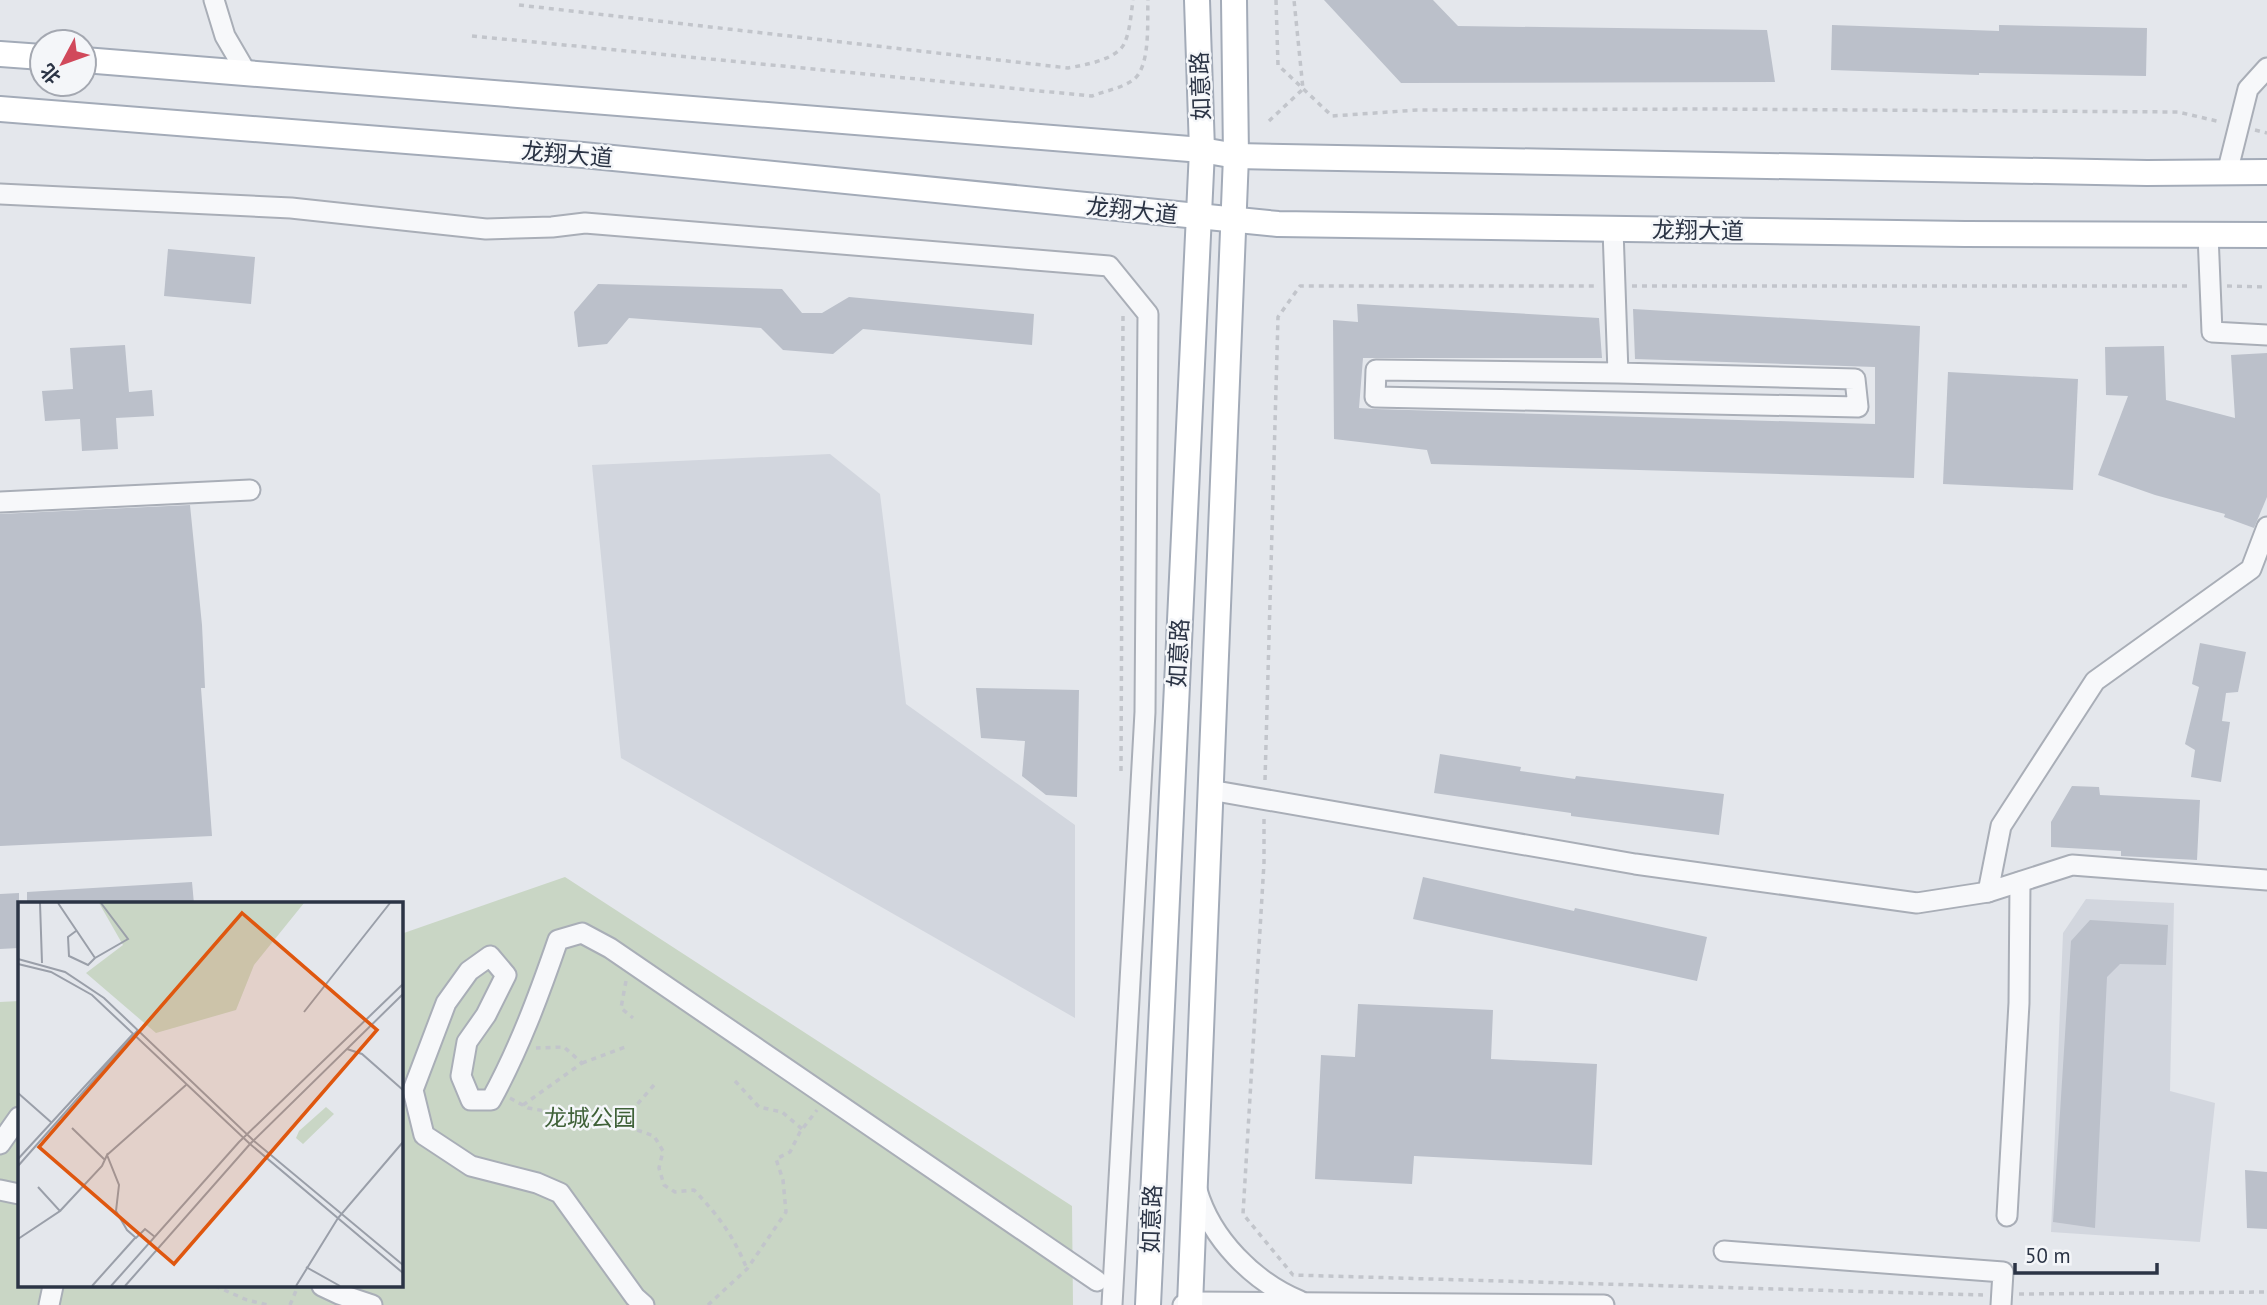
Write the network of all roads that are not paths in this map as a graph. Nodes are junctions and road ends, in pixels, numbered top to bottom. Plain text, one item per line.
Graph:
1 (214, 0) edge
2 (1197, 0) edge
3 (1234, 0) edge
4 (0, 54) edge
5 (28, 56) edge
6 (98, 61) edge
7 (2267, 68) edge
8 (246, 72) junction
9 (0, 109) edge
10 (1202, 150) junction
11 (1236, 156) junction
12 (2267, 172) edge
13 (2227, 173) junction
14 (0, 194) edge
15 (1199, 216) junction
16 (1233, 220) junction
17 (1613, 229) junction
18 (2208, 234) junction
19 (2267, 235) edge
20 (2267, 335) edge
21 (1618, 373) junction
22 (250, 490) dead end
23 (0, 502) edge
24 (2267, 527) edge
25 (2262, 553) edge
26 (1210, 790) junction
27 (2267, 880) edge
28 (2020, 881) junction
29 (1988, 892) junction
30 (18, 1118) edge
31 (0, 1144) edge
32 (1195, 1181) junction
33 (0, 1189) edge
34 (18, 1194) edge
35 (2007, 1216) dead end
36 (1724, 1251) dead end
37 (1097, 1281) dead end
38 (326, 1288) edge
39 (2002, 1300) edge
40 (1304, 1302) junction
41 (1187, 1304) edge
42 (372, 1305) edge
43 (643, 1305) edge
44 (1112, 1305) edge
45 (1148, 1305) edge
46 (1604, 1305) edge

1 - 8 street
2 - 10 main road, 如意路
3 - 11 main road, 如意路
4 - 5 main road
6 - 8 main road
7 - 13 street
8 - 10 main road
9 - 15 main road, 龙翔大道
10 - 11 main road
10 - 15 main road, 如意路
11 - 13 main road
11 - 16 main road, 如意路
12 - 13 main road
14 - 44 street
15 - 16 main road, 龙翔大道
15 - 45 main road, 如意路
16 - 17 main road, 龙翔大道
16 - 26 main road, 如意路
17 - 18 main road, 龙翔大道
17 - 21 street
18 - 19 main road, 龙翔大道
18 - 20 street
21 - 21 street
22 - 23 street
24 - 25 street
25 - 29 street
26 - 29 street
26 - 32 main road, 如意路
27 - 28 street
28 - 29 street
28 - 35 street
30 - 31 street
32 - 40 street
32 - 41 main road, 如意路
33 - 34 street
36 - 39 street
37 - 43 street
38 - 42 street
40 - 41 street
40 - 46 street

